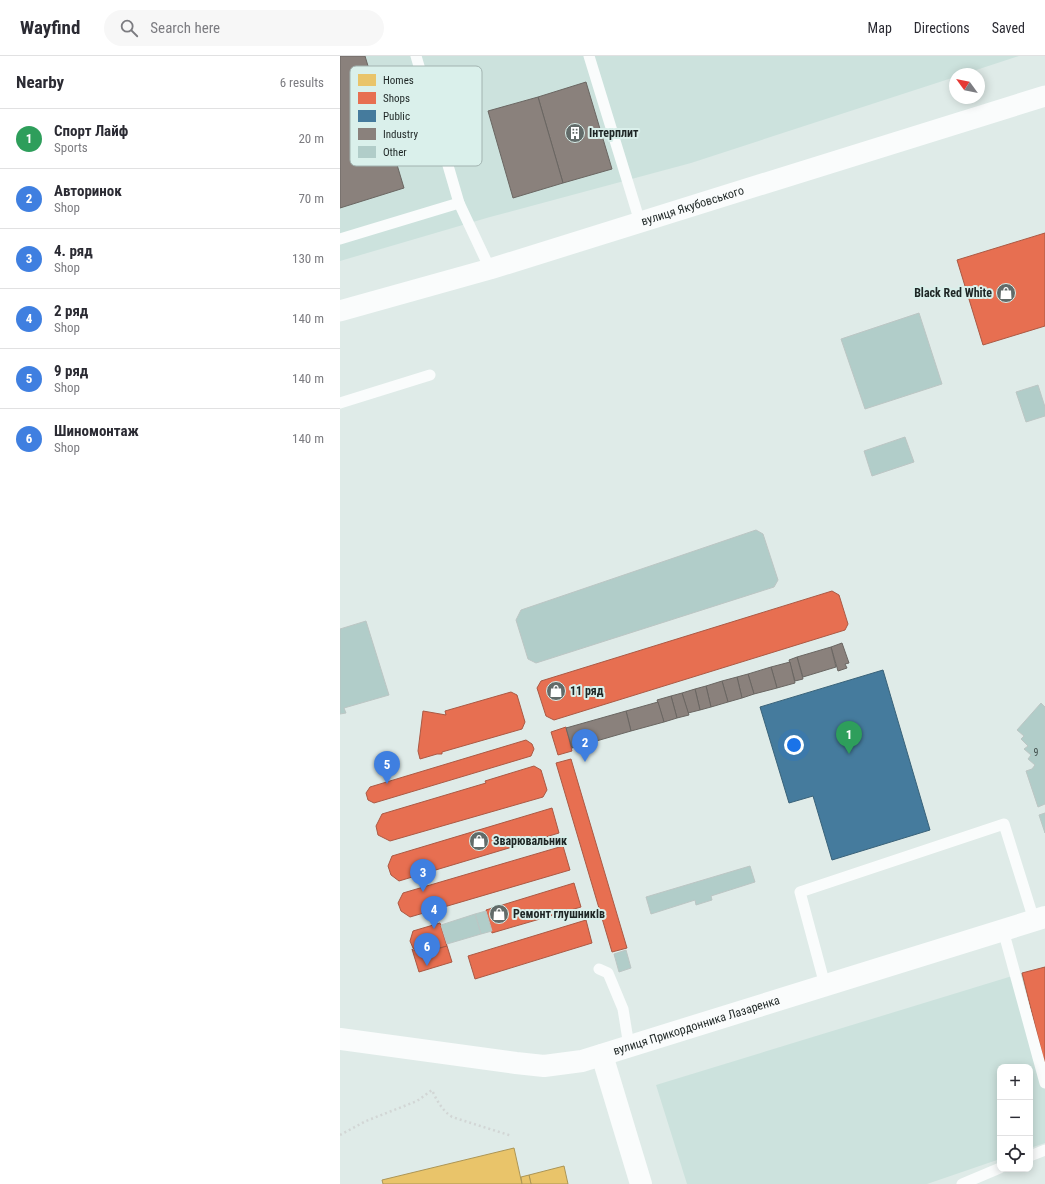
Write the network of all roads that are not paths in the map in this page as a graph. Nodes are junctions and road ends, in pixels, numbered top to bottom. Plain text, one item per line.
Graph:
1 (416, 56) edge
2 (589, 56) edge
3 (419, 66) edge
4 (1045, 96) edge
5 (448, 166) edge
6 (459, 203) junction
7 (640, 222) junction
8 (340, 239) edge
9 (490, 269) junction
10 (340, 312) edge
11 (430, 375) dead end
12 (340, 403) edge
13 (1040, 919) edge
14 (1003, 930) junction
15 (599, 969) dead end
16 (825, 985) junction
17 (340, 1039) edge
18 (629, 1046) junction
19 (602, 1056) junction
20 (1045, 1083) edge
21 (1045, 1150) edge
22 (1033, 1155) edge
23 (997, 1169) edge
24 (641, 1184) edge
25 (962, 1184) edge

1 - 3 lane
2 - 7 lane
4 - 7 street, вулиця Якубовського
5 - 6 lane
6 - 8 lane
6 - 9 lane
7 - 9 street, вулиця Якубовського
9 - 10 street, вулиця Якубовського
11 - 12 lane
13 - 14 street, вулиця Прикордонника Лазаренка
13 - 16 lane
14 - 16 street, вулиця Прикордонника Лазаренка
14 - 20 lane
15 - 18 lane
16 - 18 street, вулиця Прикордонника Лазаренка
17 - 19 street, вулиця Прикордонника Лазаренка
18 - 19 street, вулиця Прикордонника Лазаренка
19 - 24 street
21 - 22 lane
23 - 25 lane

